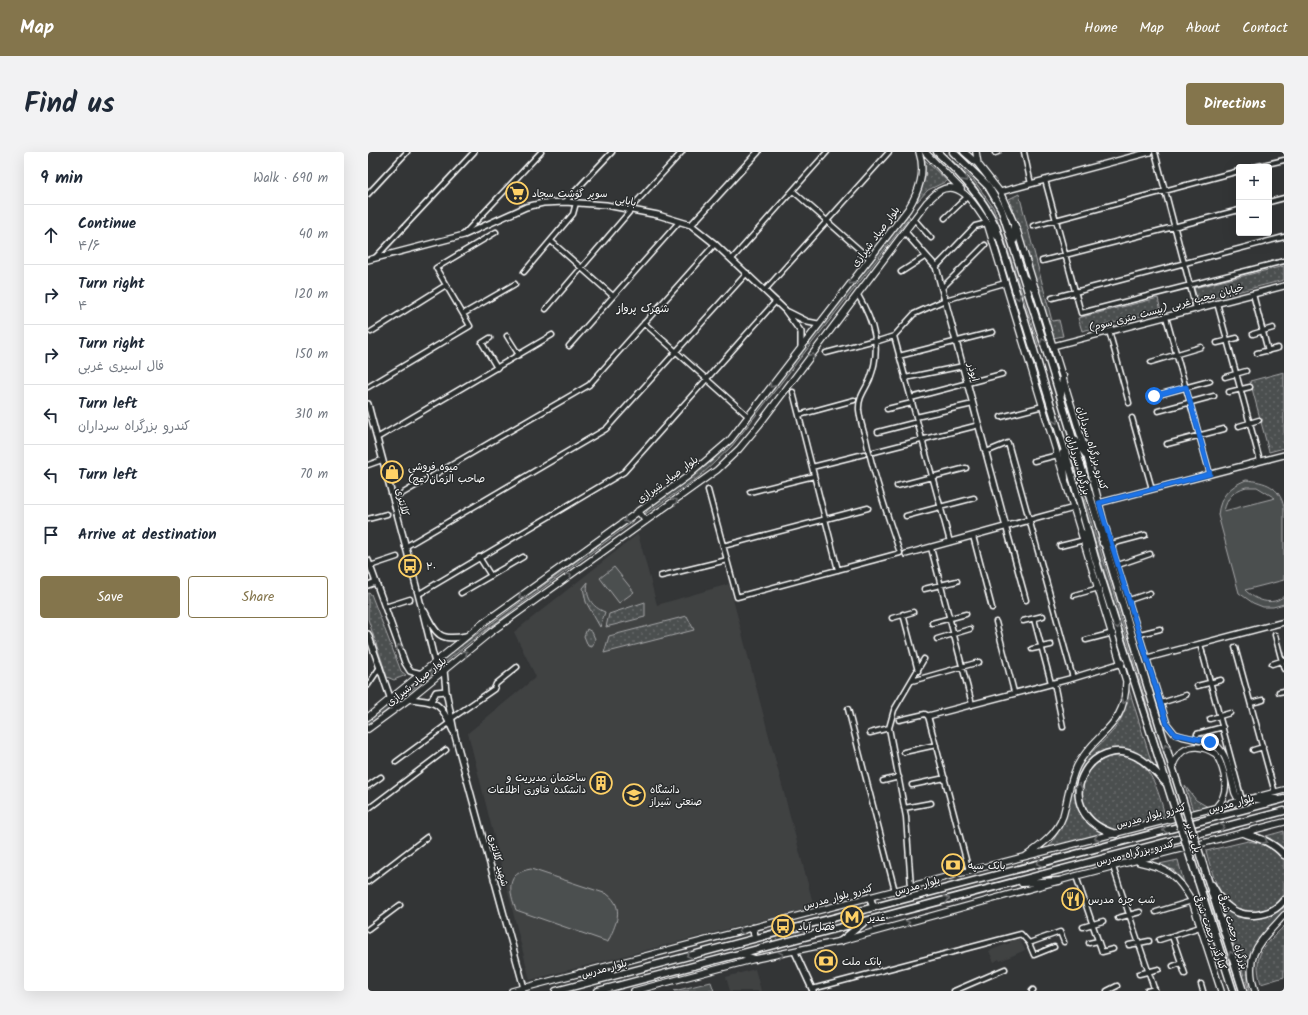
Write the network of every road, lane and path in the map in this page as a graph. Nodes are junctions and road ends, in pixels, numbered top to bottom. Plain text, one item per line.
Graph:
1 (407, 152) edge
2 (474, 152) edge
3 (541, 152) edge
4 (612, 152) edge
5 (682, 152) edge
6 (758, 152) edge
7 (827, 152) edge
8 (889, 152) edge
9 (919, 152) edge
10 (925, 152) edge
11 (937, 152) edge
12 (953, 152) edge
13 (964, 152) edge
14 (976, 152) edge
15 (1024, 152) edge
16 (1150, 152) edge
17 (1155, 152) edge
18 (1284, 160) edge
19 (978, 164) junction
20 (1267, 164) edge
21 (1236, 172) edge
22 (1045, 180) junction
23 (1032, 184) junction
24 (1165, 189) junction
25 (793, 191) junction
26 (1000, 192) junction
27 (368, 194) edge
28 (965, 195) junction
29 (1284, 198) edge
30 (1272, 201) edge
31 (565, 202) junction
32 (576, 203) junction
33 (908, 209) junction
34 (630, 210) junction
35 (1236, 211) edge
36 (916, 217) junction
37 (945, 218) dead end
38 (1056, 220) junction
39 (827, 221) junction
40 (679, 222) junction
41 (987, 223) junction
42 (1014, 223) junction
43 (691, 225) junction
44 (1033, 226) dead end
45 (1175, 227) junction
46 (496, 232) dead end
47 (905, 232) junction
48 (464, 235) junction
49 (931, 238) dead end
50 (1000, 238) junction
51 (1284, 238) edge
52 (551, 241) junction
53 (715, 244) junction
54 (985, 245) dead end
55 (1014, 248) junction
56 (926, 256) junction
57 (1065, 256) junction
58 (374, 259) junction
59 (732, 259) junction
60 (870, 259) junction
61 (368, 260) edge
62 (1042, 261) dead end
63 (1284, 261) edge
64 (1184, 263) junction
65 (936, 267) junction
66 (582, 268) junction
67 (524, 272) dead end
68 (901, 272) dead end
69 (747, 273) junction
70 (1023, 277) junction
71 (1005, 283) junction
72 (515, 284) dead end
73 (446, 285) junction
74 (1190, 286) junction
75 (1284, 286) edge
76 (942, 288) junction
77 (765, 290) junction
78 (1036, 290) junction
79 (1075, 292) junction
80 (1253, 294) junction
81 (858, 295) junction
82 (613, 296) junction
83 (1052, 298) dead end
84 (945, 300) junction
85 (776, 301) junction
86 (1217, 303) junction
87 (546, 308) dead end
88 (1196, 309) junction
89 (785, 310) junction
90 (463, 314) junction
91 (1166, 317) junction
92 (644, 323) junction
93 (818, 324) junction
94 (1272, 328) dead end
95 (1110, 331) junction
96 (1263, 331) junction
97 (371, 332) dead end
98 (993, 332) dead end
99 (1253, 334) dead end
100 (552, 335) dead end
101 (506, 336) dead end
102 (894, 336) junction
103 (490, 338) dead end
104 (1237, 338) dead end
105 (1227, 340) junction
106 (875, 341) junction
107 (956, 341) junction
108 (1218, 343) dead end
109 (569, 346) dead end
110 (801, 346) junction
111 (1053, 346) junction
112 (1201, 347) dead end
113 (1278, 348) dead end
114 (1268, 351) junction
115 (676, 352) junction
116 (1257, 353) dead end
117 (519, 354) junction
118 (826, 354) dead end
119 (1176, 354) junction
120 (899, 356) junction
121 (1048, 356) junction
122 (1037, 360) junction
123 (1151, 362) dead end
124 (963, 366) junction
125 (497, 368) junction
126 (1246, 371) dead end
127 (1002, 374) dead end
128 (1236, 374) junction
129 (1063, 376) junction
130 (1225, 376) dead end
131 (905, 378) junction
132 (707, 379) junction
133 (1210, 381) dead end
134 (968, 383) junction
135 (368, 387) edge
136 (1186, 387) junction
137 (1250, 387) dead end
138 (1240, 389) junction
139 (794, 392) dead end
140 (1229, 392) dead end
141 (1154, 396) dead end
142 (1214, 396) dead end
143 (1061, 398) junction
144 (854, 400) dead end
145 (911, 401) junction
146 (1190, 402) junction
147 (1129, 403) dead end
148 (368, 404) edge
149 (973, 404) junction
150 (1043, 406) junction
151 (887, 409) dead end
152 (1158, 411) dead end
153 (799, 415) junction
154 (748, 416) junction
155 (1001, 417) dead end
156 (1132, 418) dead end
157 (917, 420) junction
158 (1259, 420) dead end
159 (370, 423) edge
160 (1249, 423) junction
161 (979, 425) junction
162 (1239, 426) dead end
163 (1224, 429) dead end
164 (878, 432) dead end
165 (1199, 436) junction
166 (377, 438) junction
167 (922, 438) junction
168 (1073, 438) junction
169 (1062, 442) junction
170 (1167, 444) dead end
171 (874, 452) dead end
172 (986, 452) junction
173 (864, 454) dead end
174 (1058, 455) junction
175 (1284, 455) edge
176 (1087, 456) junction
177 (382, 460) junction
178 (1034, 461) dead end
179 (1260, 461) junction
180 (368, 465) edge
181 (812, 467) junction
182 (966, 468) dead end
183 (1210, 474) junction
184 (814, 476) junction
185 (932, 476) junction
186 (1065, 478) junction
187 (897, 486) dead end
188 (1152, 489) junction
189 (708, 490) dead end
190 (750, 492) dead end
191 (974, 498) dead end
192 (393, 499) junction
193 (1099, 503) junction
194 (940, 507) junction
195 (868, 508) dead end
196 (1074, 508) junction
197 (638, 511) junction
198 (387, 514) dead end
199 (906, 516) dead end
200 (825, 519) junction
201 (368, 520) edge
202 (646, 521) junction
203 (1029, 521) junction
204 (1006, 527) junction
205 (1106, 530) junction
206 (1145, 534) dead end
207 (973, 536) junction
208 (1083, 537) junction
209 (1103, 541) junction
210 (950, 542) junction
211 (723, 546) junction
212 (1060, 546) dead end
213 (1112, 546) junction
214 (405, 547) junction
215 (931, 548) junction
216 (906, 554) dead end
217 (1150, 554) dead end
218 (397, 557) dead end
219 (479, 557) junction
220 (523, 557) dead end
221 (1095, 558) junction
222 (368, 560) edge
223 (727, 560) junction
224 (1118, 565) junction
225 (370, 566) junction
226 (838, 570) junction
227 (491, 576) junction
228 (661, 576) dead end
229 (956, 581) dead end
230 (376, 582) junction
231 (368, 585) edge
232 (941, 585) junction
233 (1099, 588) junction
234 (924, 590) dead end
235 (461, 593) dead end
236 (1150, 593) dead end
237 (419, 594) junction
238 (1074, 595) dead end
239 (410, 600) dead end
240 (1026, 600) dead end
241 (1129, 600) junction
242 (422, 605) junction
243 (385, 607) junction
244 (992, 608) dead end
245 (913, 612) dead end
246 (903, 614) junction
247 (966, 614) dead end
248 (1043, 616) dead end
249 (892, 618) dead end
250 (950, 618) junction
251 (1034, 619) junction
252 (1023, 621) dead end
253 (996, 622) dead end
254 (1284, 622) edge
255 (932, 623) dead end
256 (970, 629) dead end
257 (1160, 629) dead end
258 (1113, 633) junction
259 (368, 634) edge
260 (954, 634) junction
261 (1140, 634) junction
262 (1275, 635) dead end
263 (466, 636) junction
264 (937, 639) dead end
265 (1086, 640) dead end
266 (1200, 644) junction
267 (1051, 645) dead end
268 (1041, 647) junction
269 (1236, 647) dead end
270 (1032, 649) dead end
271 (1147, 658) junction
272 (924, 659) dead end
273 (1283, 660) edge
274 (979, 662) dead end
275 (435, 663) junction
276 (1122, 663) junction
277 (1272, 664) dead end
278 (516, 666) dead end
279 (963, 667) junction
280 (380, 668) junction
281 (444, 670) junction
282 (1284, 670) edge
283 (918, 671) junction
284 (422, 674) junction
285 (1073, 678) junction
286 (1221, 680) dead end
287 (912, 681) junction
288 (1052, 683) junction
289 (1211, 683) junction
290 (368, 685) edge
291 (1197, 686) dead end
292 (446, 691) junction
293 (1284, 691) edge
294 (1014, 692) junction
295 (1279, 692) dead end
296 (1186, 695) dead end
297 (409, 699) junction
298 (391, 700) junction
299 (1263, 700) dead end
300 (431, 701) junction
301 (1161, 703) junction
302 (1252, 703) junction
303 (972, 704) junction
304 (848, 709) dead end
305 (1230, 714) dead end
306 (368, 716) edge
307 (928, 716) junction
308 (1220, 716) junction
309 (1210, 719) dead end
310 (898, 720) dead end
311 (451, 721) junction
312 (1063, 727) dead end
313 (1223, 727) junction
314 (889, 728) junction
315 (368, 729) edge
316 (870, 733) dead end
317 (1197, 734) dead end
318 (936, 745) junction
319 (1263, 747) junction
320 (446, 750) dead end
321 (1253, 750) dead end
322 (904, 752) dead end
323 (396, 762) dead end
324 (1172, 766) junction
325 (381, 777) dead end
326 (899, 777) junction
327 (945, 778) junction
328 (883, 781) dead end
329 (912, 785) dead end
330 (1167, 785) junction
331 (368, 786) edge
332 (1284, 790) edge
333 (1275, 793) junction
334 (1182, 798) joint
335 (1244, 798) junction
336 (1284, 799) edge
337 (1172, 800) joint
338 (931, 803) dead end
339 (904, 808) junction
340 (1215, 808) junction
341 (368, 809) edge
342 (1284, 811) edge
343 (1284, 822) edge
344 (1243, 833) junction
345 (1116, 834) junction
346 (427, 837) dead end
347 (1284, 855) edge
348 (1026, 856) junction
349 (1136, 861) junction
350 (1113, 867) junction
351 (969, 871) junction
352 (1076, 876) junction
353 (1208, 877) junction
354 (984, 878) junction
355 (1059, 881) junction
356 (1198, 881) joint
357 (368, 882) edge
358 (1008, 883) junction
359 (911, 886) junction
360 (987, 889) junction
361 (895, 891) junction
362 (870, 897) junction
363 (1192, 900) junction
364 (1284, 900) edge
365 (400, 904) dead end
366 (873, 907) junction
367 (1140, 912) dead end
368 (1156, 912) dead end
369 (1130, 915) junction
370 (1284, 915) edge
371 (1118, 918) dead end
372 (864, 921) junction
373 (1103, 921) dead end
374 (1092, 924) junction
375 (1083, 927) dead end
376 (1200, 927) junction
377 (754, 928) junction
378 (368, 929) edge
379 (1172, 936) junction
380 (755, 938) junction
381 (1158, 940) dead end
382 (841, 941) junction
383 (1098, 941) junction
384 (1149, 941) dead end
385 (1064, 942) dead end
386 (1029, 943) junction
387 (1088, 943) dead end
388 (1139, 943) junction
389 (1129, 945) dead end
390 (1054, 948) dead end
391 (1113, 949) dead end
392 (795, 952) junction
393 (739, 954) junction
394 (755, 960) junction
395 (1181, 963) junction
396 (1174, 966) dead end
397 (1005, 969) dead end
398 (1159, 969) dead end
399 (1149, 972) junction
400 (580, 973) junction
401 (618, 974) junction
402 (1138, 974) dead end
403 (1185, 974) dead end
404 (1201, 984) dead end
405 (1117, 986) dead end
406 (524, 988) junction
407 (812, 990) edge
408 (1155, 990) edge
409 (512, 991) edge
410 (556, 991) edge
411 (598, 991) edge
412 (634, 991) edge
413 (954, 991) edge
414 (1107, 991) edge
415 (1147, 991) edge
416 (1203, 991) edge
417 (1221, 991) edge
418 (1234, 991) edge
419 (1243, 991) edge
420 (1255, 991) edge

1 - 27 street
2 - 58 street
3 - 48 street
4 - 31 street
5 - 34 street
6 - 43 street
7 - 25 street
8 - 39 street
9 - 33 main road, بلوار صیاد شیرازی
10 - 28 main road
11 -> 50 main road, بزرگراه سرداران
12 - 55 main road, بزرگراه سرداران
13 - 19 main road
14 - 19 main road
15 - 23 street
16 - 22 street
17 - 24 street
18 - 20 street
19 - 26 main road, کندرو بزرگراه سرداران
21 - 24 street
22 - 23 street
22 - 38 street
23 - 26 street
24 - 38 street
24 - 45 street
25 - 39 street
25 - 59 street
26 - 42 main road, کندرو بزرگراه سرداران
28 - 36 main road, بلوار صیاد شیرازی
28 - 37 street
28 - 41 main road
29 - 30 street
31 - 32 street, بابایی
31 - 48 street, بابایی
32 - 34 street, بابایی
32 - 52 street
33 - 36 main road
33 - 60 main road, بلوار صیاد شیرازی
34 - 40 street, بابایی
34 - 66 street
35 - 45 street
36 - 47 main road, بلوار صیاد شیرازی
36 - 49 street
38 - 44 street
38 - 57 street
39 - 60 street
39 - 77 street
40 - 43 street, بابایی
40 - 82 street
41 - 50 main road
41 - 65 street
41 - 71 main road
42 - 55 main road
42 - 78 main road, کندرو بزرگراه سرداران
43 - 53 street, بابایی
45 - 57 street
45 - 64 street
46 - 73 street
47 - 56 street, ابوذر
47 - 81 main road, بلوار صیاد شیرازی
48 - 58 street, بابایی
50 -> 122 main road, بزرگراه سرداران
51 - 64 street
52 - 66 street
52 - 67 street
53 - 59 street, بابایی
53 - 92 street
54 - 76 street
55 - 70 main road, بزرگراه سرداران
56 - 65 street, ابوذر
56 - 68 street
57 - 62 street
57 - 79 street
58 - 61 street, بابایی
59 - 69 street, بابایی
60 -> 93 main road, بلوار صیاد شیرازی
63 - 74 street
64 - 74 street
64 - 79 street
65 - 76 street, ابوذر
66 - 82 street
66 - 87 street
69 - 77 street, بابایی
69 - 115 street
70 - 78 main road
121 -> 70 main road, بزرگراه سرداران
71 - 84 street
71 - 150 main road
72 - 90 street
73 - 90 street
73 - 97 street
74 - 79 street
74 - 88 street
75 - 80 street, خیابان محب غربی (بیست متری سوم)
76 - 84 street, ابوذر
77 - 85 street, بابایی
78 - 111 main road, کندرو بزرگراه سرداران
79 - 83 street
80 - 86 street, خیابان محب غربی (بیست متری سوم)
80 - 96 street
81 - 106 street
202 -> 81 main road, بلوار صیاد شیرازی
82 - 109 street
84 - 102 street
84 - 107 street, ابوذر
85 - 89 street, بابایی
85 - 132 street
86 - 88 street, خیابان محب غربی (بیست متری سوم)
86 - 105 street
88 - 91 street, خیابان محب غربی (بیست متری سوم)
89 - 93 street, بابایی
89 - 110 street, بابایی
90 - 135 street
91 - 95 street, خیابان محب غربی (بیست متری سوم)
91 - 119 street
92 - 115 street
92 - 192 street
93 - 110 main road, بلوار صیاد شیرازی
94 - 96 street
95 - 111 street, خیابان محب غربی (بیست متری سوم)
95 - 147 street
96 - 99 street
96 - 114 street
98 - 107 street
100 - 117 street
101 - 117 street
102 - 106 street
102 - 120 street
103 - 125 street
104 - 105 street
105 - 108 street
105 - 128 street
106 - 118 street
106 - 226 street
107 - 120 street
107 - 124 street, ابوذر
110 -> 154 main road, بلوار صیاد شیرازی
111 - 129 main road, کندرو بزرگراه سرداران
112 - 119 street
113 - 114 street
114 - 116 street
115 - 132 street
115 - 214 street
117 - 125 street
119 - 123 street
119 - 136 street
120 - 131 street
121 - 122 main road
121 - 143 main road, بزرگراه سرداران
122 -> 169 main road, بزرگراه سرداران
124 - 131 street
124 - 134 street, ابوذر
125 - 166 street
126 - 128 street
127 - 134 street
128 - 130 street
128 - 138 street
129 - 143 main road
129 - 176 main road, کندرو بزرگراه سرداران
131 - 145 street
132 - 154 street
132 - 219 street
133 - 136 street
134 - 145 street
134 - 149 street, ابوذر
136 - 141 street
136 - 146 street
137 - 138 street
138 - 140 street
138 - 160 street
139 - 153 street
142 - 146 street
143 - 168 main road, بزرگراه سرداران
144 - 153 street
145 - 151 street
145 - 157 street
146 - 152 street
146 - 165 street
148 - 159 street, کلانتری
149 - 157 street
149 - 161 street, ابوذر
150 - 155 street
150 - 174 main road
153 - 181 street
154 - 197 main road, بلوار صیاد شیرازی
156 - 188 street
157 - 164 street
157 - 167 street
158 - 160 street
159 - 166 street, کلانتری
160 - 162 street
160 - 179 street
161 - 167 street
161 - 172 street, ابوذر
163 - 165 street
165 - 170 street
165 - 183 street
166 - 177 street, کلانتری
167 - 171 street
167 - 185 street
168 - 176 main road
168 - 209 main road, بزرگراه سرداران
169 - 186 main road
169 - 221 main road, بزرگراه سرداران
172 - 203 street
172 - 204 street, ابوذر
173 - 181 street
174 - 178 street
174 - 186 main road
175 - 179 street
176 - 193 main road, کندرو بزرگراه سرداران
177 - 180 street
177 - 192 street, کلانتری
179 - 183 street
181 - 184 street
182 - 185 street
183 - 188 street
184 - 190 street
184 - 200 street
185 - 187 street
185 - 194 street
186 - 196 main road
188 - 193 street
189 - 211 street
191 - 194 street
192 - 214 street, کلانتری
193 - 205 main road, کندرو بزرگراه سرداران
194 - 199 street
194 - 210 street
195 - 200 street
196 - 203 street
196 - 208 main road
197 - 202 main road
197 -> 263 main road, بلوار صیاد شیرازی
198 - 201 street
200 - 211 street
200 - 226 street
281 -> 202 main road, بلوار صیاد شیرازی
203 - 204 street
203 - 285 street
204 - 207 street
204 - 240 street
205 - 209 main road
205 - 213 main road, کندرو بزرگراه سرداران
206 - 213 street
207 - 210 street
207 - 244 street
208 - 212 street
208 - 221 main road
208 - 233 main road
209 - 213 main road
324 -> 209 main road, بزرگراه سرداران
210 - 215 street
211 - 223 street
213 - 224 main road, کندرو بزرگراه سرداران
214 - 237 street, کلانتری
215 - 216 street
215 - 232 street
217 - 224 street
218 - 225 street
219 - 227 street
219 - 237 street
220 - 227 street
221 -> 330 main road, بزرگراه سرداران
222 - 225 street
223 - 226 street
223 - 228 street
224 - 241 main road, کندرو بزرگراه سرداران
225 - 230 street
227 - 235 street
229 - 232 street
230 - 231 street
230 - 243 street
232 - 234 street
232 - 250 street
233 - 238 street
233 - 258 main road
236 - 241 street
237 - 242 street, کلانتری
239 - 243 street
241 - 261 main road, کندرو بزرگراه سرداران
242 - 263 street, کلانتری
242 - 275 street, کلانتری
284 -> 243 street
245 - 246 street
246 - 249 street
246 - 283 street
247 - 250 street
248 - 251 street
250 - 255 street
250 - 260 street
251 - 252 street
251 - 268 street
253 - 294 street
254 - 266 street
256 - 260 street
257 - 261 street
258 - 265 street
258 - 276 main road
259 - 280 street
260 - 264 street
260 - 279 street
261 - 271 main road, کندرو بزرگراه سرداران
262 - 273 street
263 - 275 main road, بلوار صیاد شیرازی
266 - 271 street
266 - 289 street
267 - 268 street
268 - 270 street
268 - 288 street
269 - 302 street
271 - 301 main road, کندرو بزرگراه سرداران
272 - 283 street
273 - 277 street
273 - 282 street
274 - 279 street
275 - 284 main road, بلوار صیاد شیرازی
276 - 285 street
276 -> 348 main road
278 - 311 street
279 - 287 street
279 - 303 street
280 - 290 street
280 - 298 street
281 - 292 street, شهید کلانتری
281 - 297 main road, بلوار صیاد شیرازی
283 - 287 street
284 - 298 main road, بلوار صیاد شیرازی
285 - 288 street
286 - 289 street
287 - 314 street
288 - 294 street
288 - 312 street
289 - 291 street
289 - 308 street
292 - 300 street
292 - 311 street, شهید کلانتری
293 - 295 street
294 - 303 street
296 - 301 street
297 - 300 street
297 - 315 main road, بلوار صیاد شیرازی
298 - 306 main road, بلوار صیاد شیرازی
299 - 302 street
300 - 311 street
301 - 335 main road, کندرو بزرگراه سرداران
302 - 319 street
303 - 307 street
304 - 361 street
305 - 308 street
307 - 310 street
307 - 318 street
308 - 309 street
308 - 313 street
311 - 323 street
311 - 406 street, شهید کلانتری
313 - 317 street
313 - 335 street
314 - 316 street
314 - 326 street
318 - 322 street
318 - 327 street
319 - 321 street
319 - 333 street
320 - 341 street
324 - 334 main road, بزرگراه سرداران
324 - 340 main road
325 - 331 street
326 - 328 street
326 - 339 street
327 - 329 street
327 - 351 street
330 - 337 main road, بزرگراه سرداران
345 -> 330 main road
332 - 333 main road, کندرو بلوار مدرس
333 - 335 main road, کندرو بلوار مدرس
334 - 353 main road, پل غدیر, bridge
335 - 336 main road
335 - 340 main road, کندرو بلوار مدرس
336 -> 354 main road, بلوار مدرس
337 - 356 main road, پل غدیر, bridge
338 - 339 street
339 - 359 street
340 - 345 main road, کندرو بلوار مدرس
358 -> 342 main road, بلوار مدرس
343 - 344 main road, کندرو بزرگراه مدرس
344 -> 347 main road
344 - 349 main road, کندرو بزرگراه مدرس
345 -> 348 main road, کندرو بلوار مدرس
346 - 357 street
348 - 351 main road, کندرو بلوار مدرس
349 - 350 main road, کندرو بزرگراه مدرس
349 - 363 main road, کنارگذر رحمت شرقی
350 - 352 main road, کندرو بزرگراه مدرس
350 - 369 street
351 - 359 main road, کندرو بلوار مدرس
352 - 355 main road, کندرو بزرگراه مدرس
352 - 374 street
353 - 364 main road
419 -> 353 main road, بزرگراه رحمت شرقی
354 - 360 main road
354 - 366 main road, بلوار مدرس
355 - 358 main road
382 -> 355 main road
356 - 418 main road, بزرگراه رحمت شرقی
358 - 360 main road, بلوار مدرس
359 - 361 main road, کندرو بلوار مدرس
372 -> 360 main road, بلوار مدرس
361 - 362 main road, کندرو بلوار مدرس
362 - 366 main road
362 - 377 main road, کندرو بلوار مدرس
363 - 368 street
363 - 376 main road, کنارگذر رحمت شرقی
365 - 378 street
366 - 380 main road, بلوار مدرس
367 - 369 street
369 - 371 street
369 - 388 street
370 - 420 main road
372 - 382 main road
372 - 393 main road, بلوار مدرس
373 - 374 street
374 - 375 street
374 - 383 street
376 - 379 street
376 - 417 main road, کنارگذر رحمت شرقی
377 - 380 main road
377 -> 400 main road, کندرو بلوار مدرس
379 - 381 street
379 - 395 street
380 -> 401 main road, بلوار مدرس
382 - 392 main road
383 - 387 street
383 - 391 street
384 - 388 street
385 - 386 street
386 - 390 street
386 - 407 street
388 - 389 street
388 - 399 street
394 -> 392 main road
392 - 407 street
393 - 394 main road
393 - 411 main road, بلوار مدرس
394 - 412 main road
395 - 396 street
395 - 403 street
397 - 413 street
398 - 399 street
399 - 402 street
399 - 408 street
400 - 401 main road
400 - 406 main road, کندرو بلوار مدرس
401 - 410 main road, بلوار مدرس
404 - 416 street
405 - 414 street
406 - 409 main road, کندرو بلوار مدرس
408 - 415 street

